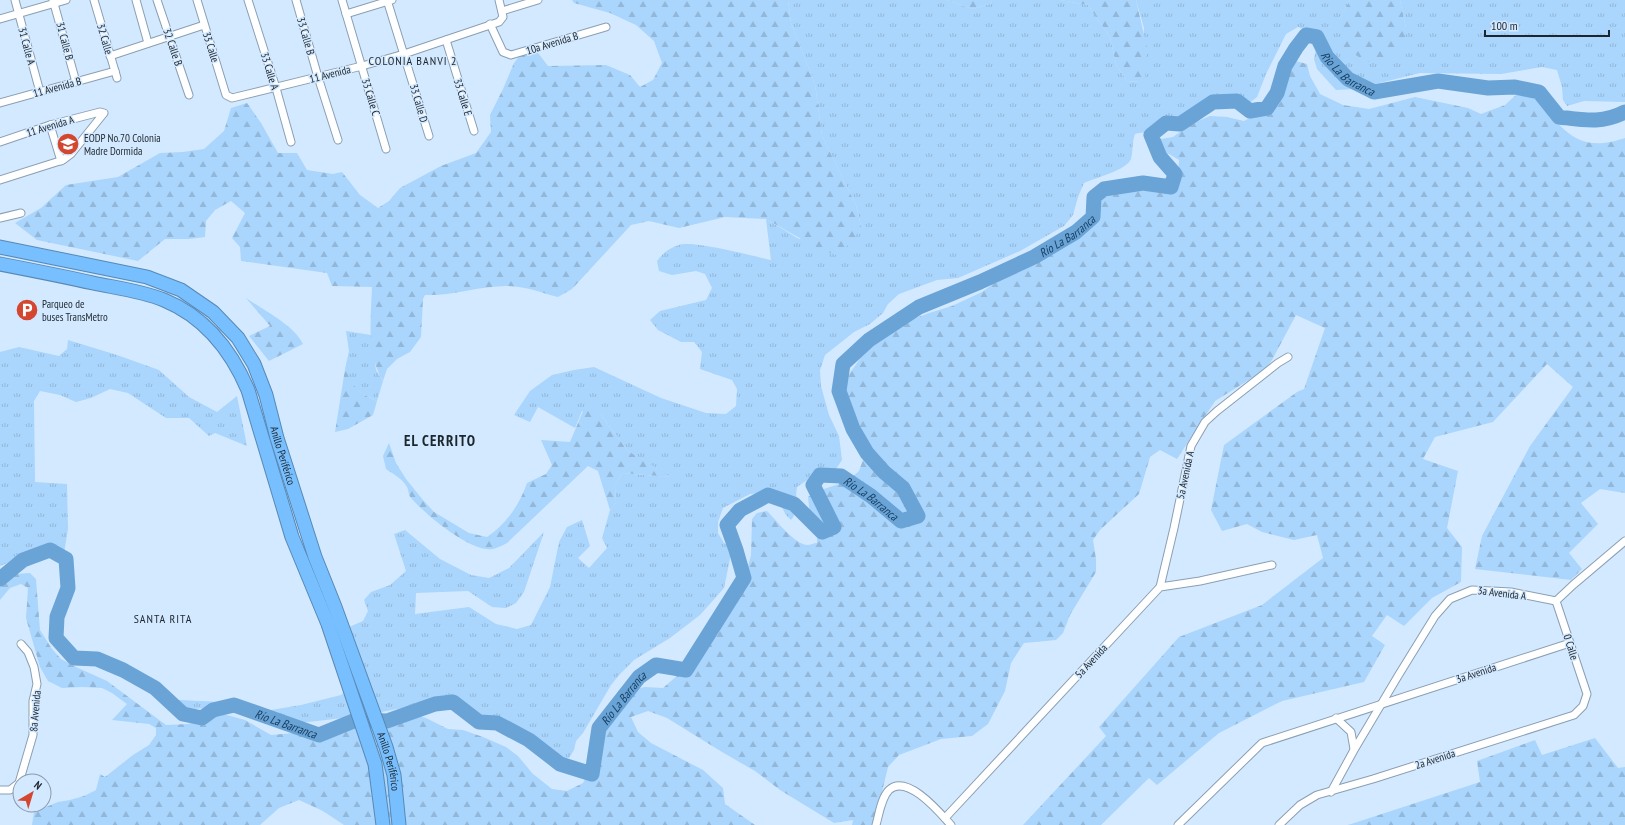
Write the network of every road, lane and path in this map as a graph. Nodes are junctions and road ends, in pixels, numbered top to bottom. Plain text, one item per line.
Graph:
1 (14, 0) edge
2 (66, 0) edge
3 (94, 0) edge
4 (136, 0) edge
5 (157, 0) edge
6 (197, 0) edge
7 (248, 0) edge
8 (296, 0) edge
9 (342, 0) edge
10 (389, 0) edge
11 (499, 0) edge
12 (538, 0) edge
13 (54, 2) edge
14 (502, 11) junction
15 (18, 14) junction
16 (346, 14) junction
17 (0, 19) edge
18 (490, 24) junction
19 (204, 25) junction
20 (606, 27) dead end
21 (169, 37) junction
22 (446, 40) junction
23 (148, 43) junction
24 (404, 54) junction
25 (110, 56) junction
26 (362, 66) junction
27 (116, 75) joint
28 (318, 77) junction
29 (76, 82) junction
30 (276, 88) junction
31 (40, 92) junction
32 (189, 95) dead end
33 (226, 95) joint
34 (1, 100) edge
35 (50, 125) junction
36 (474, 131) dead end
37 (429, 136) dead end
38 (338, 140) dead end
39 (0, 142) edge
40 (291, 142) dead end
41 (386, 149) dead end
42 (61, 161) junction
43 (0, 180) edge
44 (21, 213) dead end
45 (0, 218) edge
46 (0, 247) edge
47 (0, 264) edge
48 (1288, 357) dead end
49 (1625, 541) edge
50 (1272, 565) dead end
51 (1160, 587) junction
52 (1556, 601) junction
53 (1570, 643) junction
54 (21, 644) dead end
55 (1587, 694) joint
56 (1382, 704) junction
57 (1336, 718) junction
58 (1354, 750) junction
59 (0, 790) edge
60 (1331, 792) junction
61 (945, 818) junction
62 (383, 825) edge
63 (398, 825) edge
64 (876, 825) edge
65 (951, 825) edge
66 (1178, 825) edge
67 (1279, 825) edge

1 - 15 street, 31 Calle A
2 - 13 street
3 - 25 street, 32 Calle
4 - 23 street
5 - 21 street, 32 Calle B
6 - 19 street, 33 Calle
7 - 30 street, 33 Calle A
8 - 28 street, 33 Calle B
9 - 16 street, 33 Calle C
10 - 16 street
10 - 24 street, 33 Calle D
11 - 14 street
12 - 14 street
13 - 15 street
13 - 29 street, 31 Calle B
14 - 18 street, 11 Avenida
15 - 17 street
15 - 31 street, 31 Calle A
16 - 26 street, 33 Calle C
18 - 20 street, 10a Avenida B
18 - 22 street, 11 Avenida
19 - 21 street
19 - 33 street, 33 Calle
21 - 23 street
21 - 32 street, 32 Calle B
22 - 24 street, 11 Avenida
22 - 36 street, 33 Calle E
23 - 25 street
24 - 26 street, 11 Avenida
24 - 37 street, 33 Calle D
25 - 27 street, 32 Calle
26 - 28 street, 11 Avenida
26 - 41 street, 33 Calle C
27 - 29 street, 11 Avenida B
28 - 30 street, 11 Avenida
28 - 38 street, 33 Calle B
29 - 31 street, 11 Avenida B
30 - 33 street, 11 Avenida
30 - 40 street, 33 Calle A
31 - 34 street, 11 Avenida B
35 - 39 street, 11 Avenida A
35 - 42 street
35 - 42 street, 11 Avenida A
42 - 43 street
44 - 45 street
46 - 63 highway, Anillo Periférico
47 - 62 highway, Anillo Periférico
48 - 51 street, 5a Avenida A
49 - 52 street
50 - 51 street
51 - 61 street, 5a Avenida
52 - 53 street, 0 Calle
52 - 56 street, 3a Avenida A
53 - 55 street, 0 Calle
53 - 56 street, 3a Avenida
54 - 59 street, 8a Avenida
55 - 60 street, 2a Avenida
56 - 57 street, 3a Avenida
56 - 58 street
57 - 58 street
57 - 66 street, 3a Avenida
58 - 60 street
60 - 67 street, 2a Avenida
61 - 64 street
61 - 65 street

